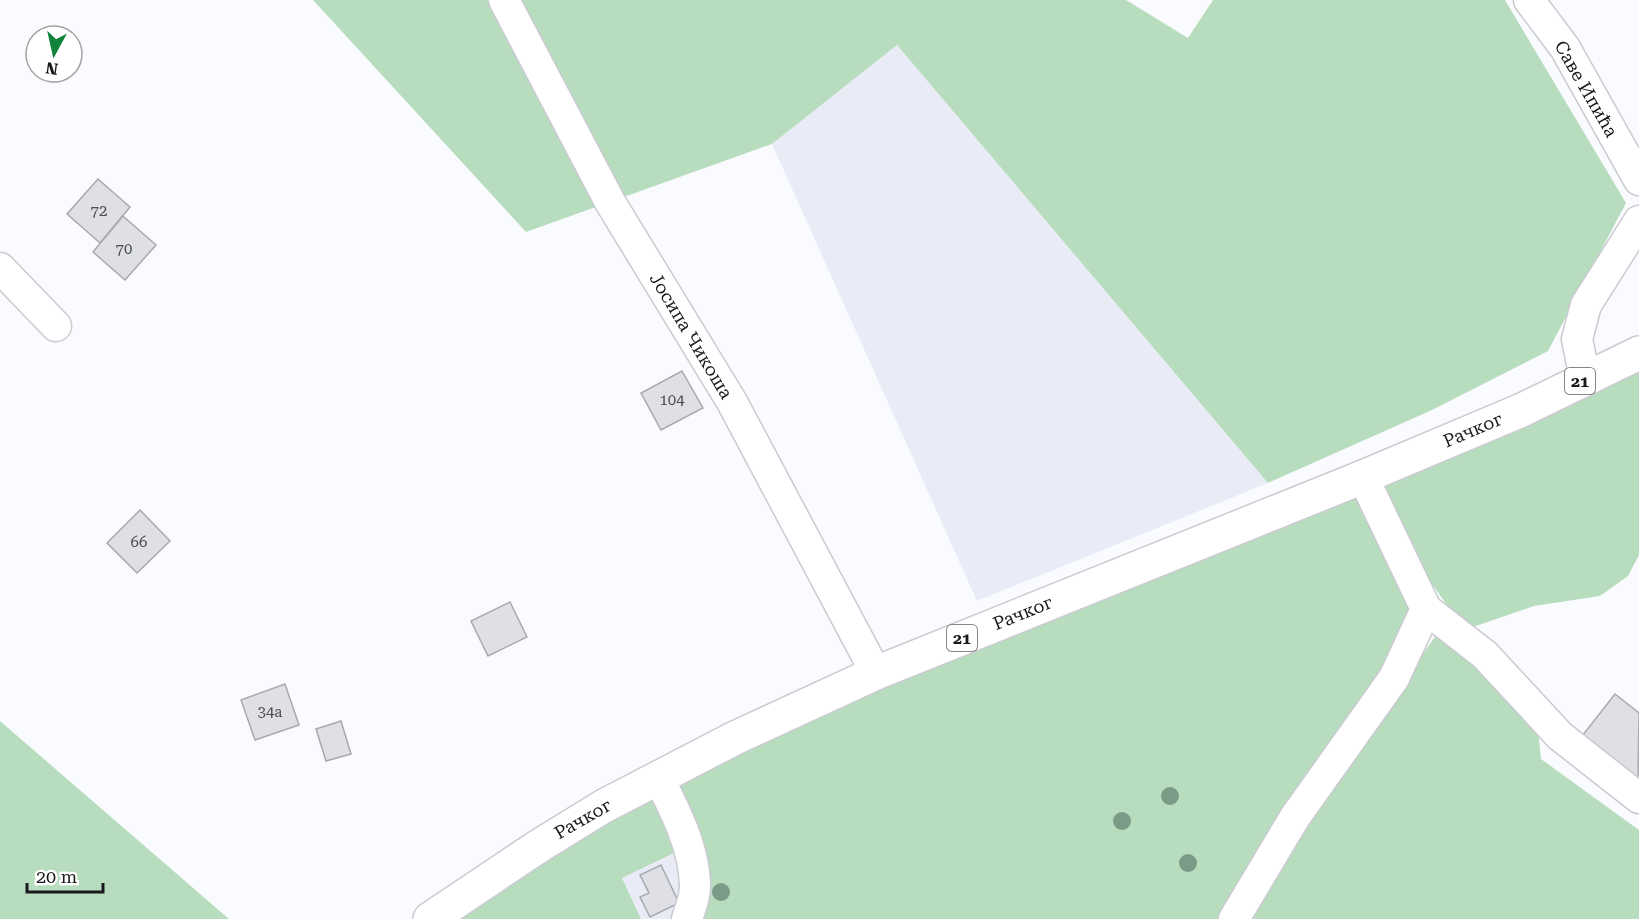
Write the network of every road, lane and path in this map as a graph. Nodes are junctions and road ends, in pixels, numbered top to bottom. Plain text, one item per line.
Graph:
1 (504, 0) edge
2 (1529, 0) edge
3 (1639, 180) edge
4 (1639, 220) edge
5 (0, 268) edge
6 (56, 326) dead end
7 (1639, 353) edge
8 (1585, 379) junction
9 (1363, 477) junction
10 (1426, 609) junction
11 (876, 673) junction
12 (658, 777) junction
13 (1639, 798) edge
14 (430, 919) edge
15 (687, 919) edge
16 (1234, 919) edge

1 - 11 street, Јосипа Чикоша
2 - 3 street, Саве Ипића
4 - 8 street
5 - 6 street
7 - 8 main road, Рачког / 21
8 - 9 main road, Рачког / 21
9 - 10 street
9 - 11 main road, Рачког / 21
10 - 13 street
10 - 16 street
11 - 12 main road, Рачког / 21
12 - 14 main road, Рачког / 21
12 - 15 street

